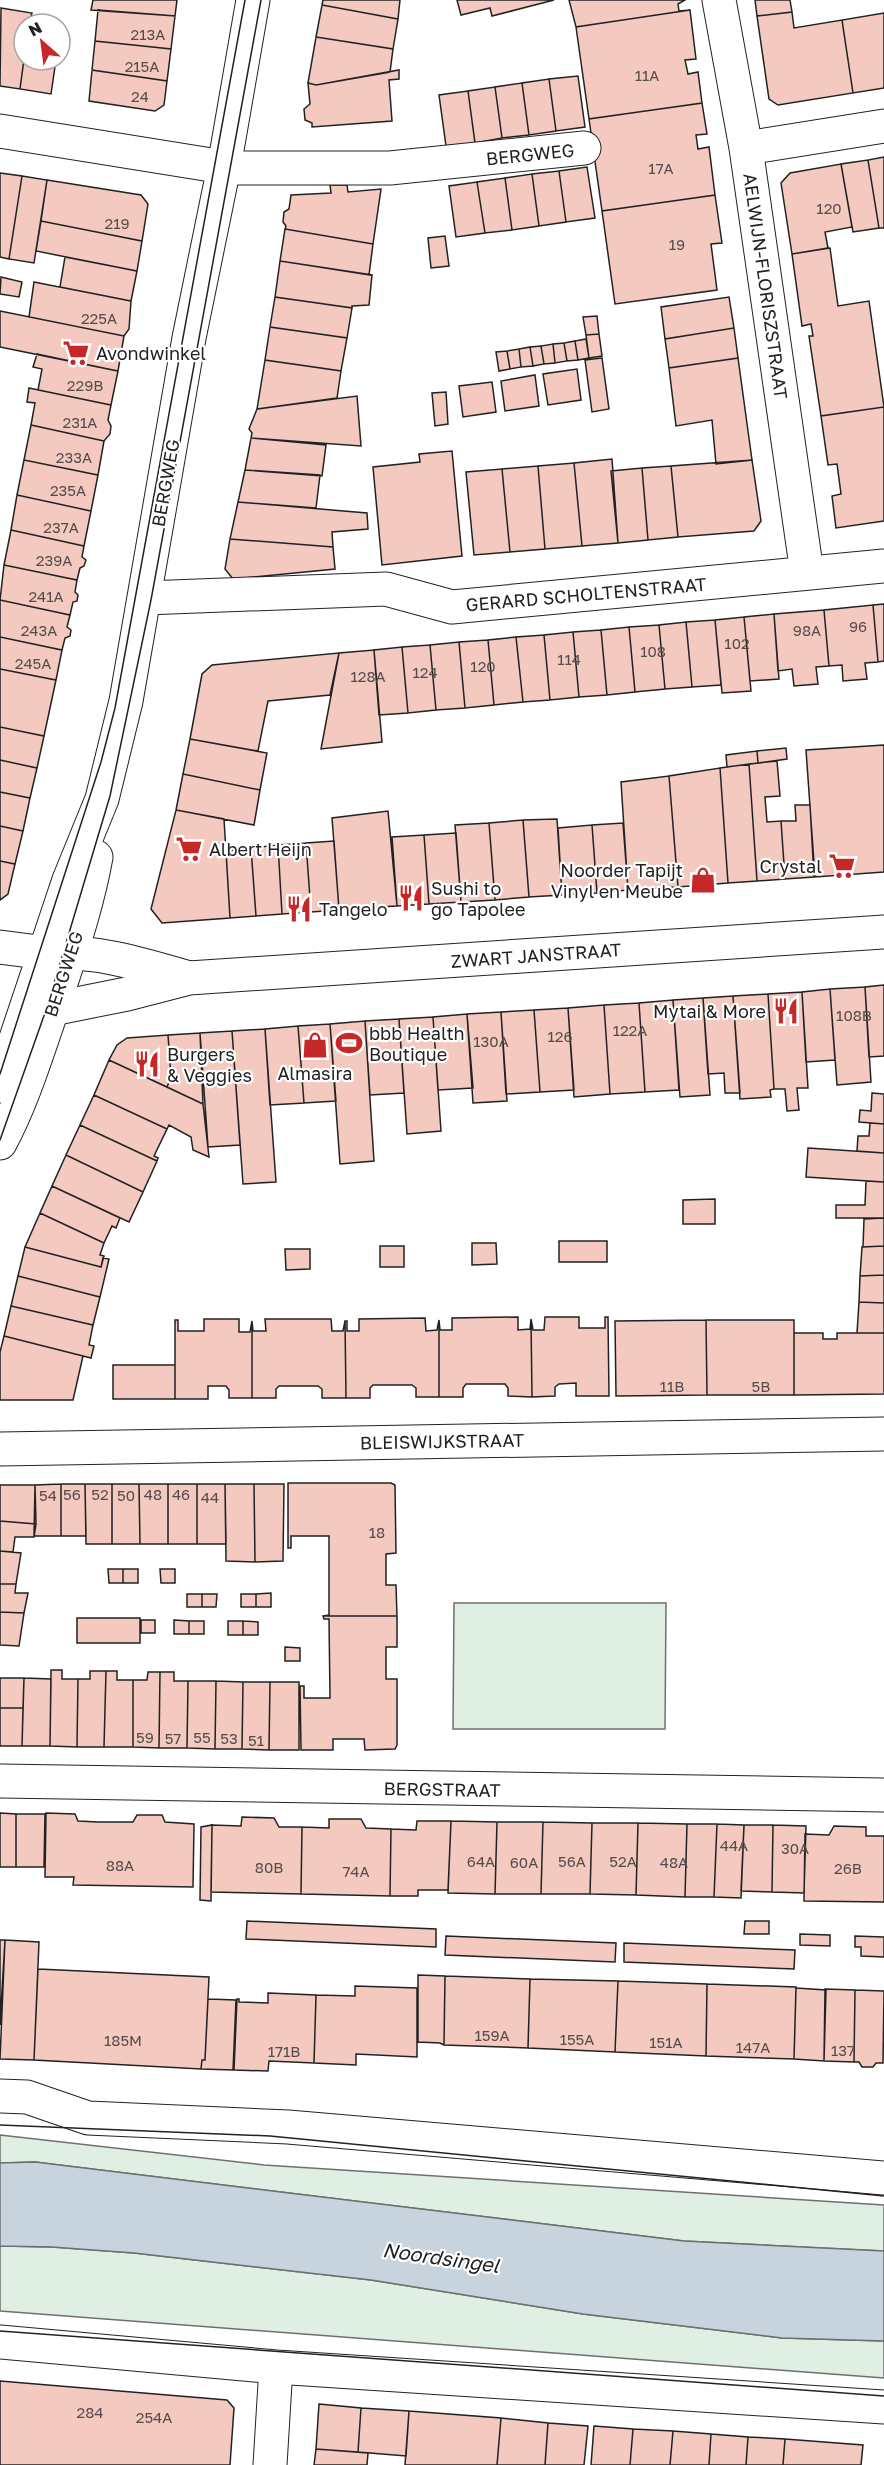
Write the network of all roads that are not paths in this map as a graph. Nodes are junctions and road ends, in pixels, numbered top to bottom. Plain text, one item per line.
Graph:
1 (253, 0) edge
2 (719, 0) edge
3 (884, 126) edge
4 (0, 131) edge
5 (584, 148) dead end
6 (746, 148) junction
7 (224, 167) junction
8 (884, 566) edge
9 (807, 573) junction
10 (146, 598) junction
11 (884, 932) edge
12 (0, 947) edge
13 (59, 952) junction
14 (189, 978) junction
15 (25, 1009) edge
16 (0, 1086) edge
17 (0, 1143) edge
18 (884, 1434) edge
19 (0, 1449) edge
20 (0, 1781) edge
21 (883, 1788) edge
22 (0, 2096) edge
23 (884, 2178) edge
24 (0, 2342) edge
25 (276, 2367) junction
26 (884, 2407) edge
27 (270, 2465) edge

1 - 7 street, BERGWEG
2 - 6 street, AELWIJN-FLORISZSTRAAT
3 - 6 street
4 - 7 street
5 - 7 street, BERGWEG
6 - 9 street, AELWIJN-FLORISZSTRAAT
7 - 10 street, BERGWEG
8 - 9 street, GERARD SCHOLTENSTRAAT
9 - 10 street, GERARD SCHOLTENSTRAAT
10 - 13 street, BERGWEG
11 - 14 street, ZWART JANSTRAAT
12 - 13 street, ZWART JANSTRAAT
13 - 14 street, ZWART JANSTRAAT
13 - 15 street, BERGWEG
14 - 15 street, ZWART JANSTRAAT
15 - 16 street, BERGWEG
15 - 17 street, BERGWEG
18 - 19 street, BLEISWIJKSTRAAT
20 - 21 street, BERGSTRAAT
22 - 23 street
24 - 25 street
25 - 26 street
25 - 27 street

